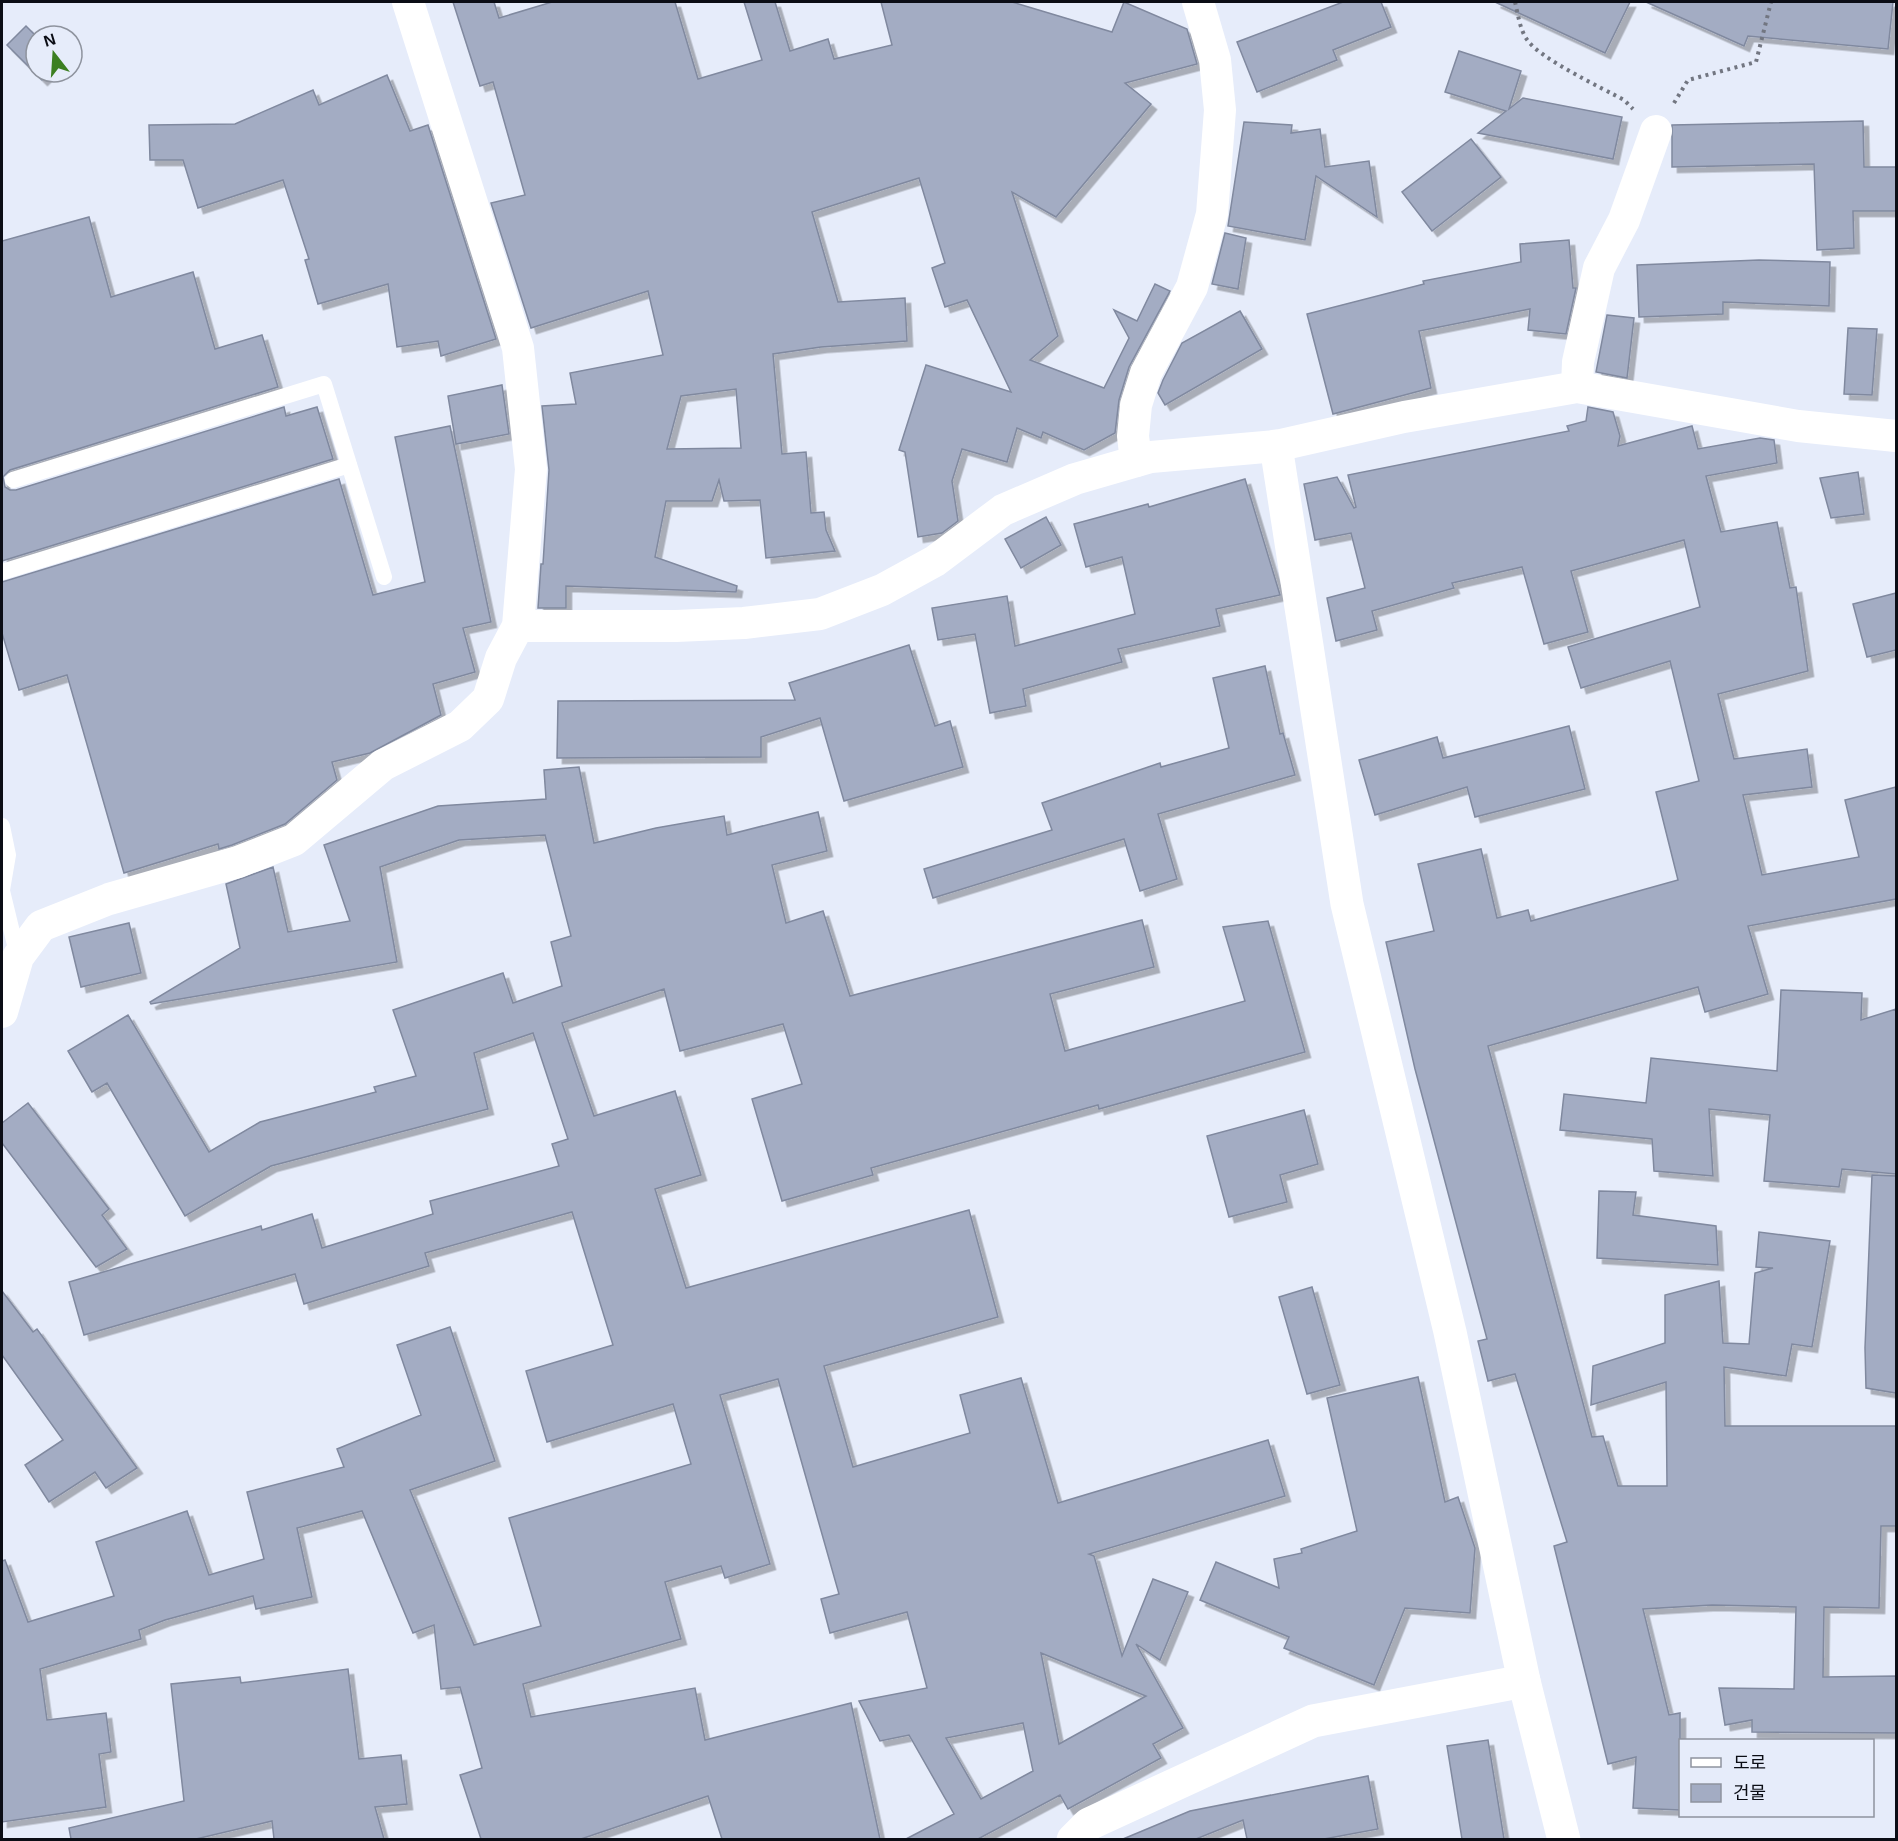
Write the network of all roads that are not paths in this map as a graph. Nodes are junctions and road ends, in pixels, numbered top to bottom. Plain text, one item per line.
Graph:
1 (408, 2) edge
2 (1198, 2) edge
3 (1656, 130) road end
4 (1577, 387) junction
5 (1896, 436) edge
6 (1276, 446) junction
7 (1136, 460) junction
8 (349, 465) junction
9 (13, 480) dead end
10 (2, 572) edge
11 (384, 577) dead end
12 (518, 626) junction
13 (2, 826) edge
14 (2, 890) edge
15 (18, 957) junction
16 (2, 1012) edge
17 (1524, 1681) junction
18 (1073, 1839) edge
19 (1564, 1839) edge

1 - 12 street
2 - 7 street
3 - 4 street
4 - 5 street
4 - 6 street
6 - 7 street
6 - 17 street
7 - 12 street
8 - 9 lane
8 - 10 lane
8 - 11 lane
12 - 15 street
13 - 14 lane
14 - 15 lane
15 - 16 street
17 - 18 street
17 - 19 street

